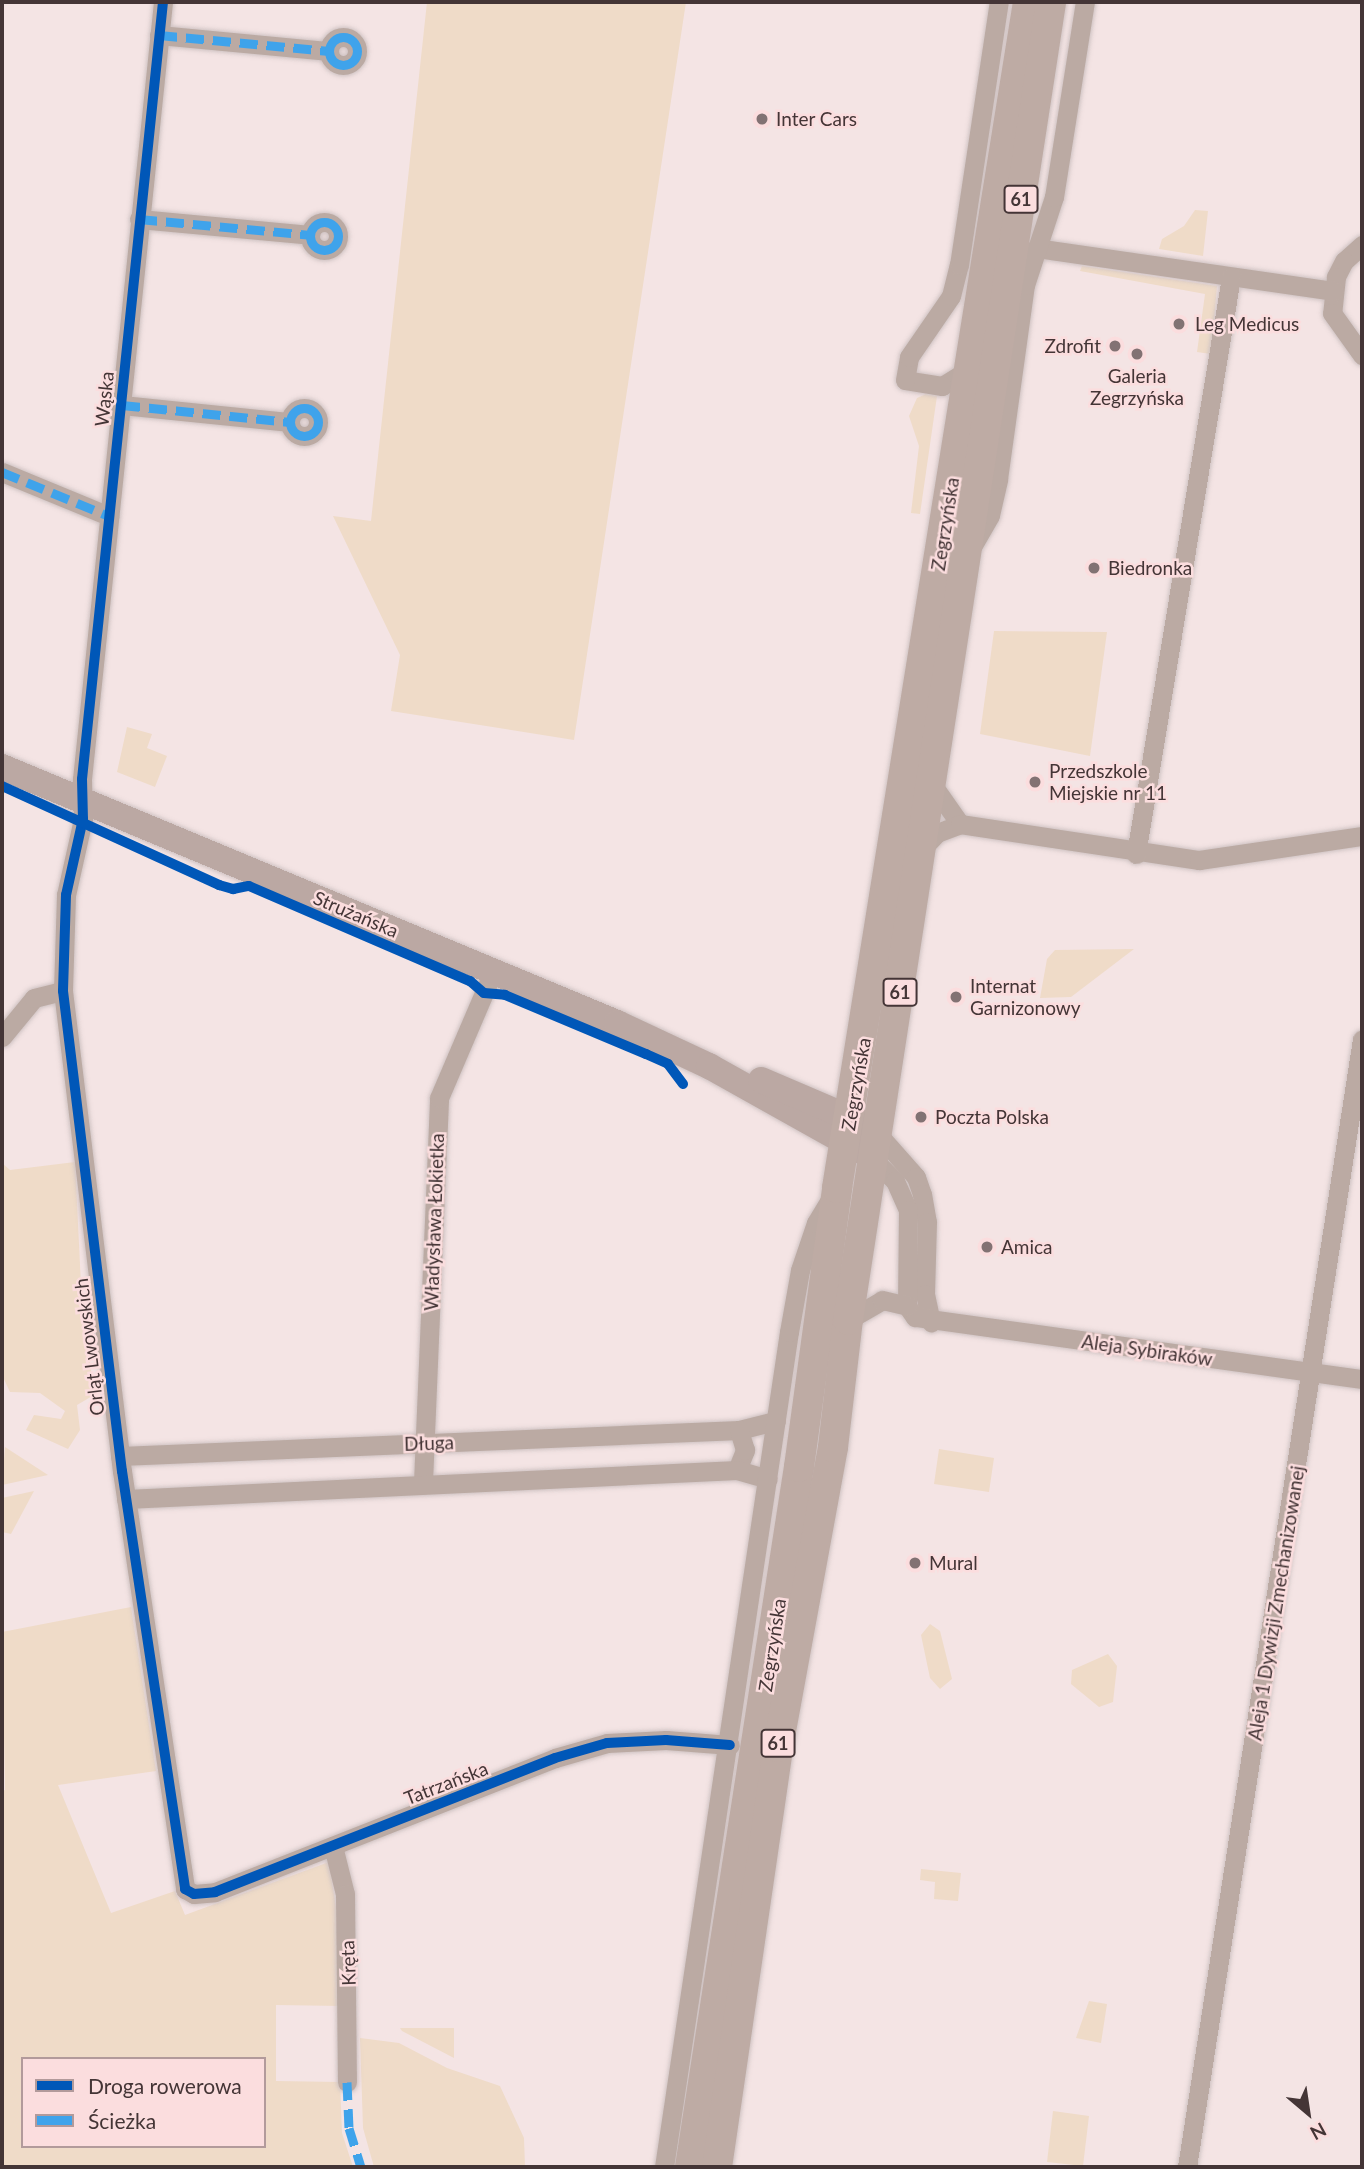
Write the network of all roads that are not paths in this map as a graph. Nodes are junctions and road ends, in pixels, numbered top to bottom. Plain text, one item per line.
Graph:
1 (163, 2) edge
2 (999, 2) edge
3 (1028, 2) edge
4 (1051, 2) edge
5 (1086, 2) edge
6 (159, 34) junction
7 (329, 51) dead end
8 (139, 219) junction
9 (310, 234) dead end
10 (1362, 245) edge
11 (1036, 247) junction
12 (1231, 277) junction
13 (1334, 291) junction
14 (1362, 355) edge
15 (971, 368) junction
16 (942, 386) junction
17 (122, 405) junction
18 (962, 418) junction
19 (290, 422) dead end
20 (2, 472) edge
21 (109, 516) junction
22 (969, 552) junction
23 (2, 767) edge
24 (932, 784) junction
25 (81, 800) junction
26 (960, 824) junction
27 (1362, 836) edge
28 (921, 850) junction
29 (1136, 853) junction
30 (493, 972) junction
31 (63, 991) junction
32 (2, 1037) edge
33 (1362, 1039) edge
34 (849, 1129) junction
35 (876, 1147) junction
36 (837, 1188) junction
37 (907, 1306) junction
38 (848, 1320) junction
39 (931, 1322) junction
40 (1311, 1372) junction
41 (1362, 1379) edge
42 (776, 1421) junction
43 (739, 1430) junction
44 (425, 1444) junction
45 (120, 1456) junction
46 (737, 1470) junction
47 (768, 1479) junction
48 (423, 1482) junction
49 (126, 1499) junction
50 (730, 1745) junction
51 (333, 1846) junction
52 (185, 1889) joint
53 (347, 2082) dead end
54 (664, 2167) edge
55 (690, 2167) edge
56 (717, 2167) edge
57 (1187, 2167) edge

1 - 6 street, Wąska
2 - 16 street
3 - 15 main road, Zegrzyńska / 61
4 - 22 main road, Zegrzyńska / 61
5 - 11 street
6 - 7 street
6 - 8 street, Wąska
8 - 9 street
8 - 17 street, Wąska
10 - 13 street
11 - 12 street
11 - 22 street
12 - 13 street
12 - 29 street
13 - 14 street
15 - 16 street
15 - 18 main road, Zegrzyńska / 61
16 - 18 street
17 - 19 street
17 - 21 street, Wąska
18 - 34 main road, Zegrzyńska / 61
20 - 21 street
21 - 25 street, Wąska
22 - 24 main road, Zegrzyńska / 61
23 - 25 main road, Strużańska
24 - 26 street
24 - 28 main road, Zegrzyńska / 61
25 - 30 main road, Strużańska
25 - 31 street, Orląt Lwowskich
26 - 28 street
26 - 29 street
27 - 29 street
28 - 35 main road, Zegrzyńska / 61
30 - 34 main road, Strużańska
30 - 44 street, Władysława Łokietka
31 - 32 street
31 - 45 street, Orląt Lwowskich
33 - 40 street, Aleja 1 Dywizji Zmechanizowanej
34 - 35 main road, Strużańska
34 - 36 main road, Zegrzyńska / 61
35 - 37 street
35 - 38 main road, Zegrzyńska / 61
35 - 39 street
36 - 42 street
36 - 55 main road, Zegrzyńska / 61
37 - 38 street
37 - 39 street, Aleja Sybiraków
38 - 56 main road, Zegrzyńska / 61
39 - 40 street, Aleja Sybiraków
40 - 41 street, Aleja Sybiraków
40 - 57 street, Aleja 1 Dywizji Zmechanizowanej
42 - 43 street, Długa
42 - 47 street
43 - 44 street, Długa
43 - 46 street
44 - 45 street, Długa
44 - 48 street, Władysława Łokietka
45 - 49 street, Orląt Lwowskich
46 - 47 street, Długa
46 - 48 street, Długa
47 - 50 street
48 - 49 street, Długa
49 - 52 street, Orląt Lwowskich
50 - 51 street, Tatrzańska
50 - 54 street
51 - 52 street, Tatrzańska
51 - 53 street, Kręta

